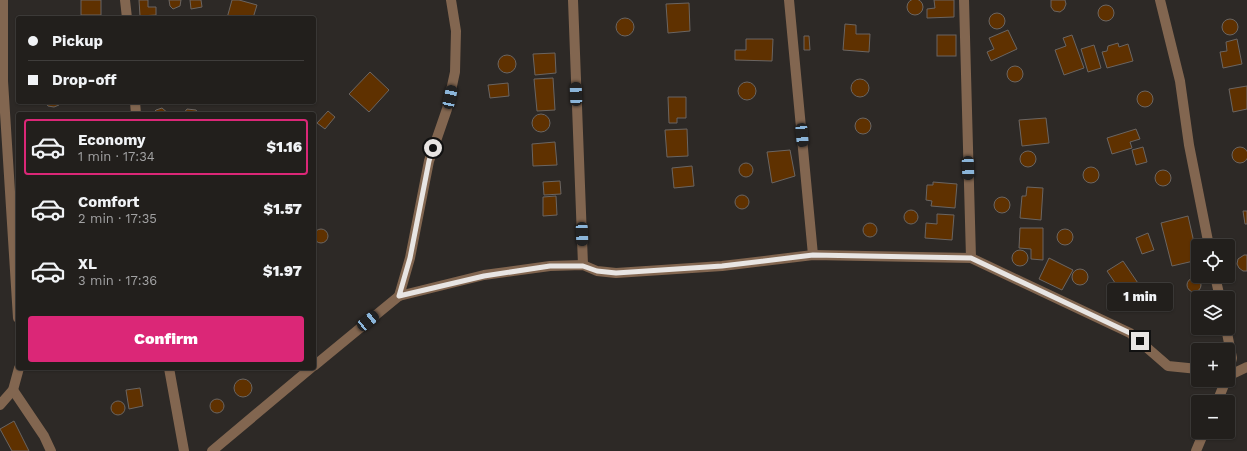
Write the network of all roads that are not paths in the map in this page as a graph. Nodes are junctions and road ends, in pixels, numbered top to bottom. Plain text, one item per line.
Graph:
1 (3, 0) edge
2 (125, 0) edge
3 (452, 0) edge
4 (573, 0) edge
5 (789, 0) edge
6 (964, 0) edge
7 (1160, 0) edge
8 (127, 16) edge
9 (1209, 239) edge
10 (813, 255) junction
11 (971, 258) junction
12 (583, 266) junction
13 (16, 286) edge
14 (399, 296) junction
15 (316, 364) edge
16 (1247, 367) edge
17 (1191, 368) edge
18 (19, 370) edge
19 (169, 370) edge
20 (309, 370) edge
21 (1235, 372) edge
22 (13, 390) junction
23 (0, 405) edge
24 (1201, 439) edge
25 (50, 451) edge
26 (184, 451) edge
27 (212, 451) edge
28 (1196, 451) edge

1 - 13 street
2 - 8 street
3 - 14 street
4 - 12 street
5 - 10 street
6 - 11 street
7 - 9 street
10 - 11 street
10 - 12 street
11 - 17 street
12 - 14 street
14 - 15 street
16 - 21 street
18 - 22 street
19 - 26 street
20 - 27 street
22 - 23 street
22 - 25 street
24 - 28 street

